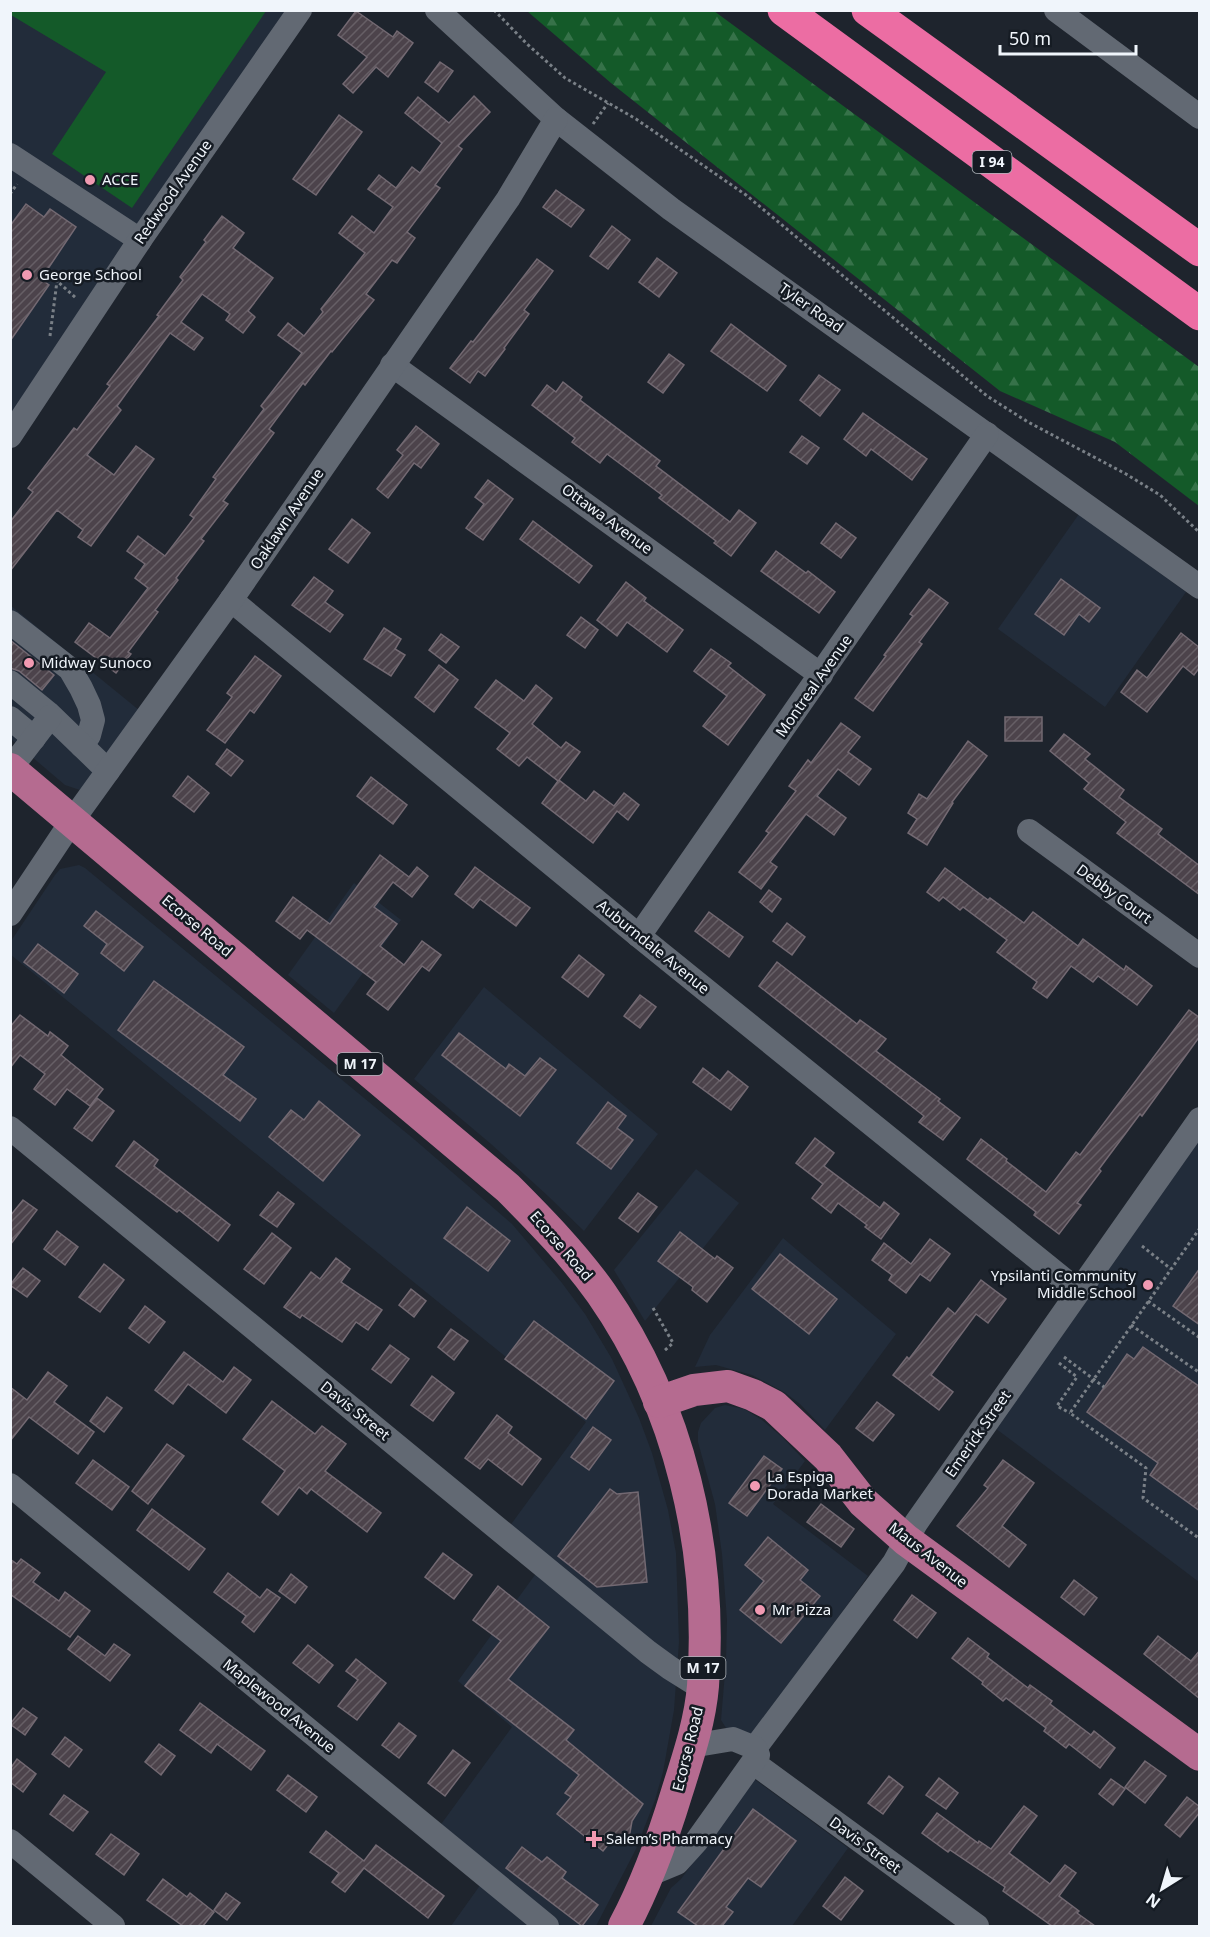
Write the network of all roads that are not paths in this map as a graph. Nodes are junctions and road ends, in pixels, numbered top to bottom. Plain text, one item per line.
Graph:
1 (300, 10) edge
2 (437, 10) edge
3 (784, 10) edge
4 (868, 10) edge
5 (1056, 10) edge
6 (1200, 117) edge
7 (556, 119) junction
8 (10, 154) edge
9 (140, 240) junction
10 (1200, 250) edge
11 (1200, 314) edge
12 (392, 365) junction
13 (987, 434) junction
14 (10, 436) edge
15 (1200, 587) edge
16 (231, 600) junction
17 (10, 622) edge
18 (821, 675) junction
19 (10, 682) edge
20 (50, 717) junction
21 (10, 718) edge
22 (34, 738) junction
23 (82, 746) junction
24 (10, 769) edge
25 (108, 771) junction
26 (72, 821) junction
27 (1029, 831) dead end
28 (10, 914) edge
29 (639, 936) junction
30 (1200, 956) edge
31 (1200, 1119) edge
32 (10, 1128) edge
33 (1078, 1291) junction
34 (659, 1402) junction
35 (10, 1485) edge
36 (906, 1540) junction
37 (702, 1688) junction
38 (692, 1743) junction
39 (756, 1755) junction
40 (1200, 1755) edge
41 (10, 1841) edge
42 (648, 1875) junction
43 (113, 1926) edge
44 (547, 1926) edge
45 (624, 1926) edge
46 (977, 1926) edge

1 - 9 street, Redwood Avenue
2 - 7 street, Tyler Road
3 - 11 highway, I 94
4 - 10 highway
5 - 6 street
7 - 12 street, Oaklawn Avenue
7 - 13 street, Tyler Road
8 - 9 street
9 - 14 street, Redwood Avenue
12 - 16 street, Oaklawn Avenue
12 - 18 street, Ottawa Avenue
13 - 15 street, Tyler Road
13 - 18 street, Montreal Avenue
16 - 25 street, Oaklawn Avenue
16 - 29 street, Auburndale Avenue
17 - 23 street
18 - 29 street, Montreal Avenue
19 - 20 street
20 - 22 street
20 - 23 street
21 - 22 street
22 - 24 street
23 - 25 street
24 - 26 main road, Ecorse Road / M 17
25 - 26 street, Oaklawn Avenue
26 - 28 street, Oaklawn Avenue
26 - 34 main road, Ecorse Road / M 17
27 - 30 street, Debby Court
29 - 33 street, Auburndale Avenue
31 - 33 street, Emerick Street
32 - 37 street, Davis Street
33 - 36 street, Emerick Street
34 - 36 main road, Maus Avenue
34 - 37 main road, Ecorse Road / M 17
35 - 44 street, Maplewood Avenue
36 - 39 street, Emerick Street
36 - 40 main road, Maus Avenue
37 - 38 main road, Ecorse Road / M 17
38 - 39 street, Davis Street
38 - 42 main road, Ecorse Road / M 17
39 - 42 street, Emerick Street
39 - 46 street, Davis Street
41 - 43 street
42 - 45 main road, Ecorse Road / M 17

